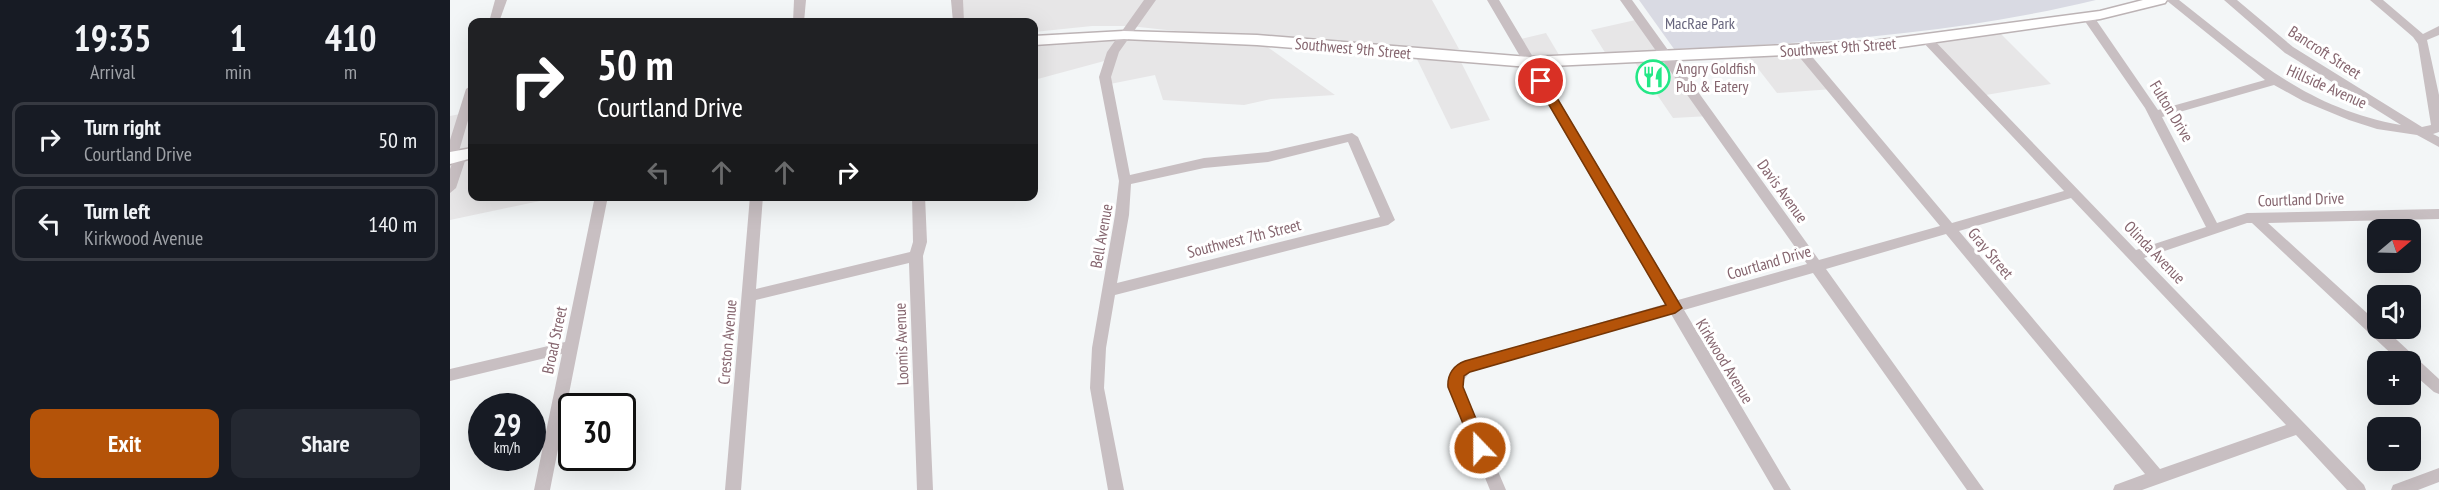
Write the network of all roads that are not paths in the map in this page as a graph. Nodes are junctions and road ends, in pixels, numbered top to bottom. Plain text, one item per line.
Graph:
1 (501, 0) edge
2 (800, 0) edge
3 (957, 0) edge
4 (1150, 0) edge
5 (1493, 0) edge
6 (1626, 0) edge
7 (2120, 0) edge
8 (2160, 0) edge
9 (2172, 0) edge
10 (2230, 0) edge
11 (2376, 0) edge
12 (2088, 17) junction
13 (495, 18) edge
14 (800, 18) edge
15 (959, 18) edge
16 (2022, 24) junction
17 (1127, 30) junction
18 (2439, 30) edge
19 (1038, 32) edge
20 (1926, 39) junction
21 (2421, 39) junction
22 (1038, 41) edge
23 (1800, 50) junction
24 (1666, 56) junction
25 (2433, 58) edge
26 (1530, 62) junction
27 (2275, 81) junction
28 (468, 110) edge
29 (2155, 115) junction
30 (2423, 133) junction
31 (2439, 143) edge
32 (459, 156) edge
33 (1125, 182) junction
34 (450, 188) edge
35 (2073, 193) junction
36 (601, 201) edge
37 (757, 201) edge
38 (918, 201) edge
39 (2439, 214) edge
40 (2256, 218) junction
41 (1949, 228) junction
42 (2214, 229) junction
43 (916, 256) junction
44 (2133, 256) junction
45 (1816, 267) junction
46 (1109, 291) junction
47 (749, 296) junction
48 (1675, 308) junction
49 (572, 346) junction
50 (2398, 351) edge
51 (2421, 372) edge
52 (450, 375) edge
53 (2439, 388) edge
54 (2298, 428) junction
55 (2439, 475) edge
56 (2157, 477) junction
57 (542, 490) edge
58 (733, 490) edge
59 (924, 490) edge
60 (1116, 490) edge
61 (1498, 490) edge
62 (1783, 490) edge
63 (1976, 490) edge
64 (2121, 490) edge
65 (2358, 490) edge
66 (2400, 490) edge

1 - 13 street
2 - 14 street
3 - 15 street
4 - 17 street, Bell Avenue
5 - 26 street, Kirkwood Avenue
6 - 24 street, Davis Avenue
7 - 16 main road, Southwest 9th Street
8 - 12 main road, Southwest 9th Street
9 - 27 street, Hillside Avenue
10 - 30 street, Bancroft Street
11 - 21 street
12 - 16 main road, Southwest 9th Street
12 - 29 street, Fulton Drive
16 - 20 main road, Southwest 9th Street
17 - 19 main road, Southwest 9th Street
17 - 22 main road, Southwest 9th Street
17 - 26 main road, Southwest 9th Street
17 - 33 street, Bell Avenue
18 - 21 street
20 - 23 main road, Southwest 9th Street
20 - 35 street, Olinda Avenue
21 - 25 street
23 - 24 main road, Southwest 9th Street
23 - 41 street, Gray Street
24 - 26 main road, Southwest 9th Street
24 - 45 street, Davis Avenue
25 - 30 street
26 - 48 street, Kirkwood Avenue
27 - 29 street
27 - 30 street, Hillside Avenue
28 - 32 street
29 - 42 street, Fulton Drive
30 - 31 street, Bancroft Street
32 - 34 street
33 - 46 street, Bell Avenue
33 - 46 street, Southwest 7th Street
35 - 41 street, Courtland Drive
35 - 44 street, Olinda Avenue
36 - 49 street, Broad Street
37 - 47 street, Creston Avenue
38 - 43 street, Loomis Avenue
39 - 40 street, Courtland Drive
40 - 42 street, Courtland Drive
40 - 50 street
41 - 45 street, Courtland Drive
41 - 56 street, Gray Street
42 - 44 street, Courtland Drive
43 - 47 street
43 - 59 street, Loomis Avenue
44 - 54 street, Olinda Avenue
45 - 48 street, Courtland Drive
45 - 63 street, Davis Avenue
46 - 60 street, Bell Avenue
47 - 58 street, Creston Avenue
48 - 61 street, Courtland Drive
48 - 62 street, Kirkwood Avenue
49 - 52 street
49 - 57 street, Broad Street
51 - 53 street
54 - 56 street
54 - 65 street, Olinda Avenue
55 - 66 street
56 - 64 street

